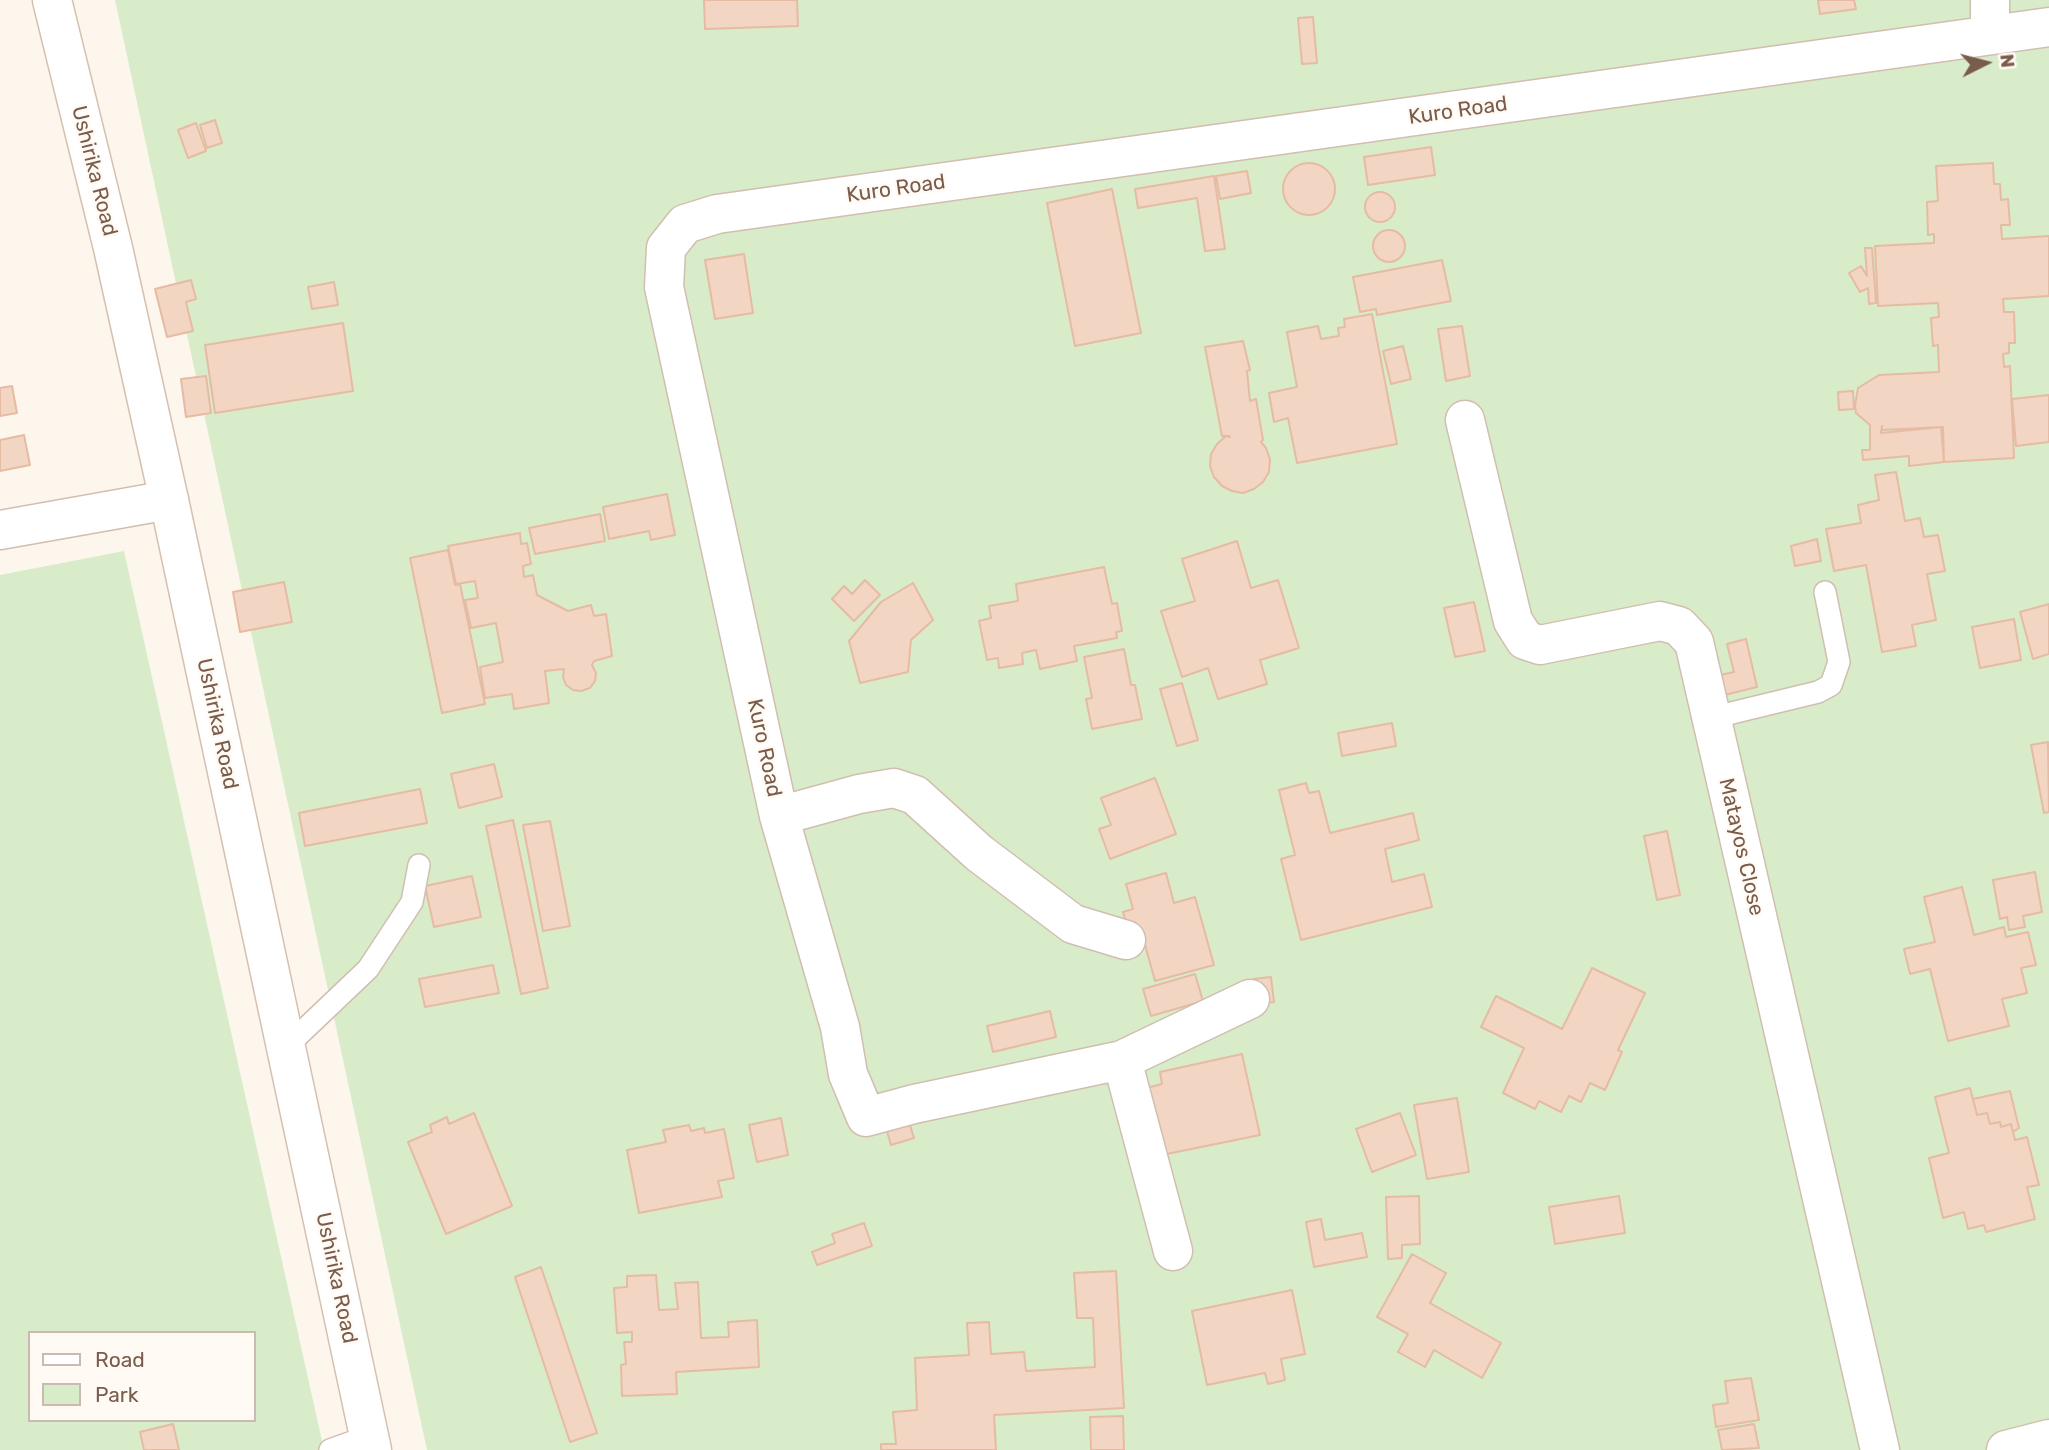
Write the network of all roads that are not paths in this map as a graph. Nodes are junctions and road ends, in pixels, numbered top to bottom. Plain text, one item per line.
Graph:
1 (52, 0) edge
2 (1990, 18) edge
3 (2049, 27) edge
4 (1465, 420) dead end
5 (169, 500) junction
6 (0, 530) edge
7 (1825, 592) dead end
8 (1711, 718) junction
9 (779, 817) junction
10 (419, 865) dead end
11 (1126, 940) dead end
12 (1250, 999) dead end
13 (286, 1046) junction
14 (1122, 1060) junction
15 (1173, 1251) dead end
16 (2049, 1439) edge
17 (371, 1443) edge
18 (330, 1450) edge
19 (1880, 1450) edge
20 (2006, 1450) edge

1 - 5 street, Ushirika Road
2 - 3 street, Kuro Road
2 - 9 street, Kuro Road
4 - 8 street, Matayos Close
5 - 6 street
5 - 13 street, Ushirika Road
7 - 8 lane
8 - 19 street, Matayos Close
9 - 11 street
9 - 14 street, Kuro Road
10 - 13 lane
12 - 14 street
13 - 17 street, Ushirika Road
14 - 15 street
16 - 20 street
17 - 18 lane

